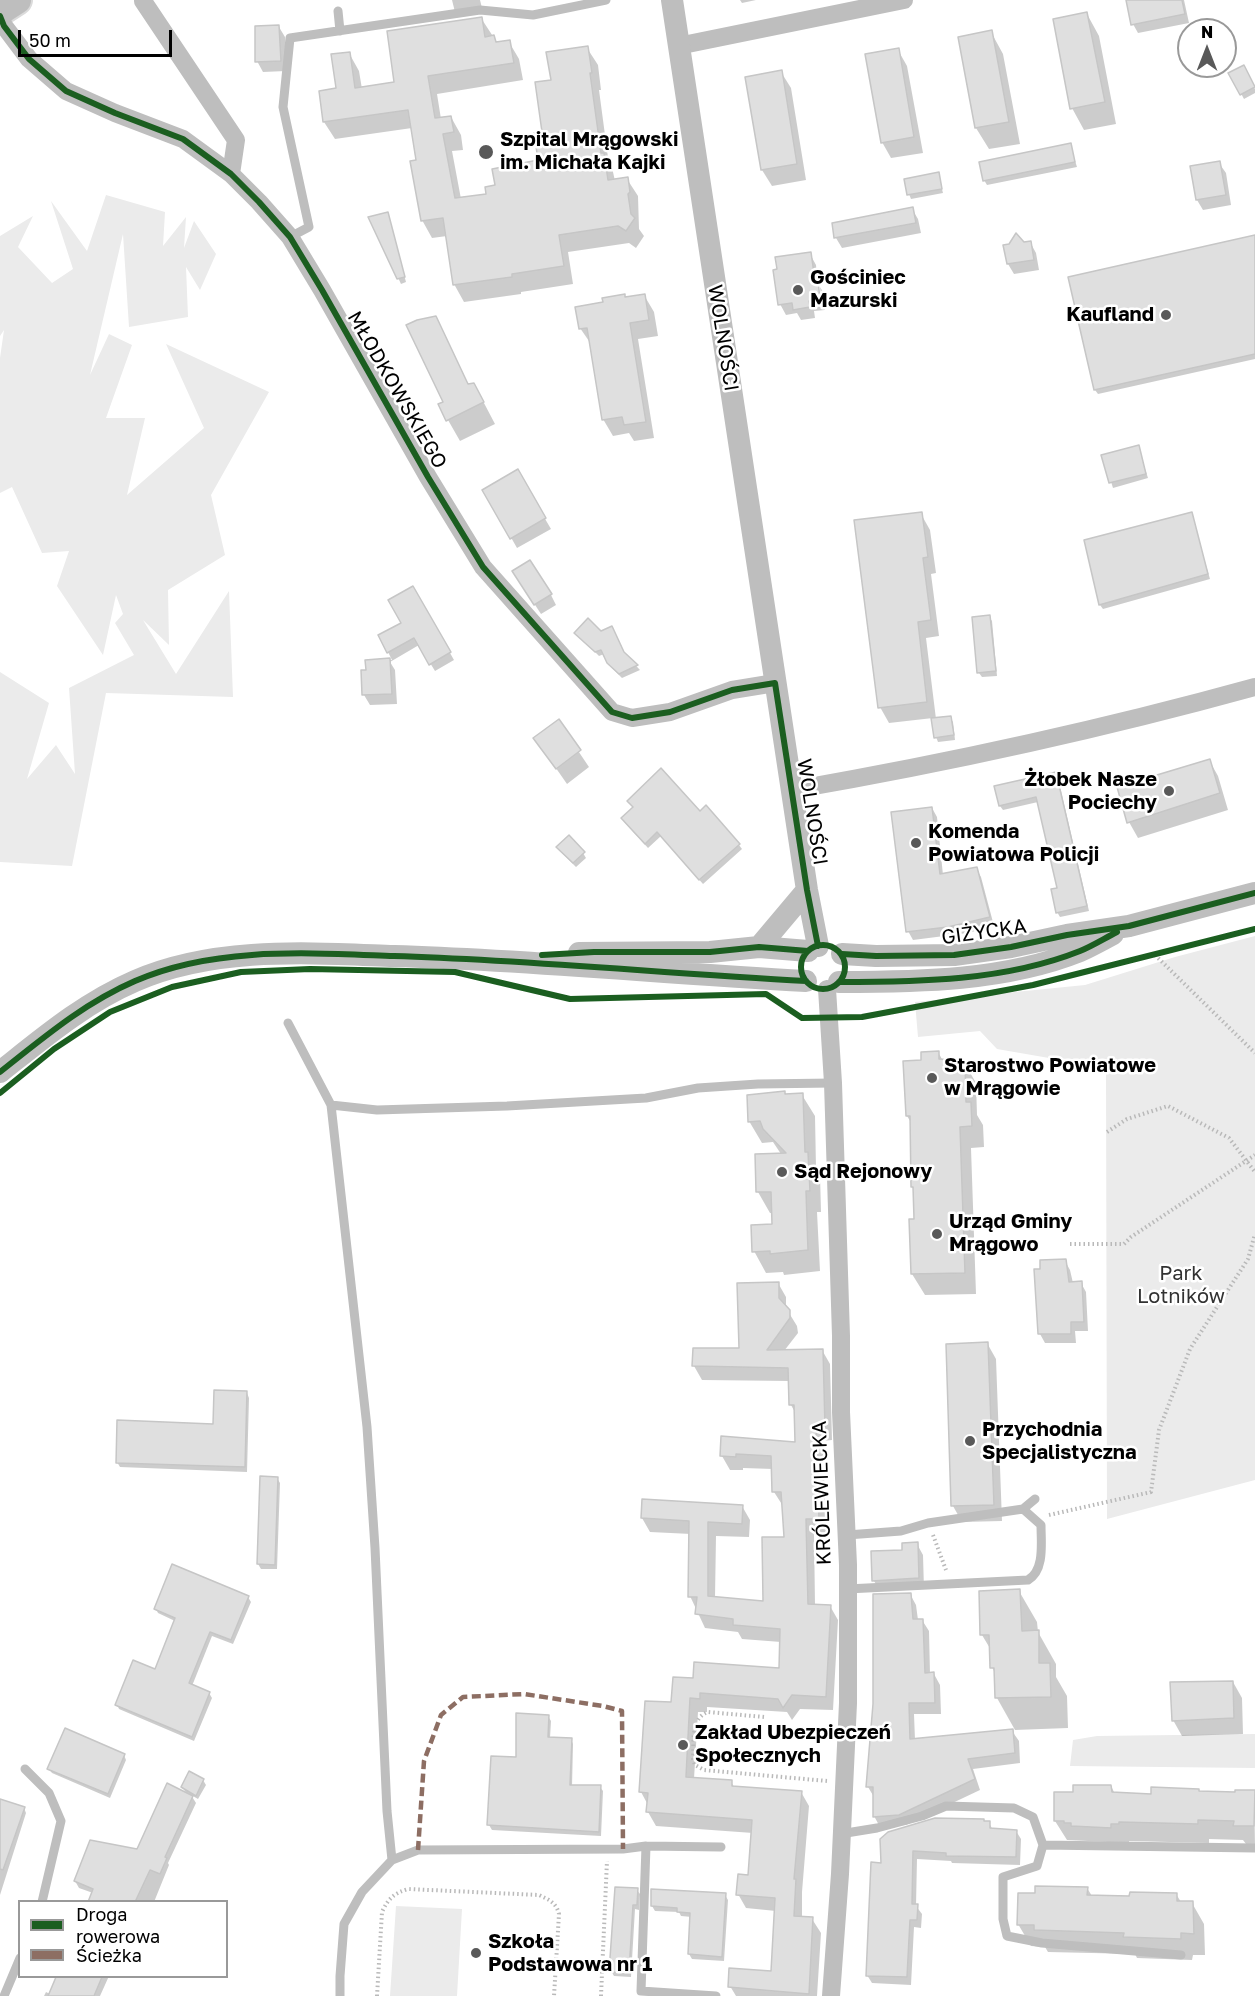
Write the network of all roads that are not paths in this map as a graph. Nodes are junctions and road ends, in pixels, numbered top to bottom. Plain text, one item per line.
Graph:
1 (17, 0) edge
2 (606, 0) edge
3 (672, 0) edge
4 (904, 0) edge
5 (143, 1) edge
6 (0, 11) edge
7 (338, 11) dead end
8 (0, 16) edge
9 (340, 31) junction
10 (678, 46) junction
11 (231, 174) junction
12 (290, 237) junction
13 (775, 683) junction
14 (1255, 687) edge
15 (792, 790) junction
16 (807, 890) junction
17 (1255, 893) edge
18 (1129, 926) junction
19 (759, 947) junction
20 (813, 948) junction
21 (842, 954) junction
22 (482, 959) junction
23 (806, 981) junction
24 (838, 990) junction
25 (288, 1023) dead end
26 (0, 1072) edge
27 (832, 1083) junction
28 (331, 1105) junction
29 (1035, 1499) dead end
30 (1023, 1509) junction
31 (847, 1535) junction
32 (847, 1589) junction
33 (25, 1769) dead end
34 (840, 1834) junction
35 (1042, 1845) junction
36 (646, 1846) junction
37 (721, 1847) dead end
38 (1255, 1848) edge
39 (392, 1860) junction
40 (42, 1900) edge
41 (1181, 1956) dead end
42 (18, 1963) edge
43 (4, 1996) edge
44 (340, 1996) edge
45 (716, 1996) edge
46 (831, 1996) edge

1 - 6 main road
2 - 9 lane
3 - 10 street, WOLNOŚCI
4 - 10 street
5 - 11 street
7 - 9 lane
8 - 11 street, MŁODKOWSKIEGO
9 - 12 lane
10 - 13 street, WOLNOŚCI
11 - 12 street, MŁODKOWSKIEGO
12 - 13 street, MŁODKOWSKIEGO
13 - 15 street, WOLNOŚCI
14 - 15 street
15 - 16 street, WOLNOŚCI
16 - 19 street, WOLNOŚCI
16 - 20 street, WOLNOŚCI
17 - 18 street, GIŻYCKA
18 - 21 street, GIŻYCKA
18 - 24 street, GIŻYCKA
19 - 20 street
19 - 22 street
20 - 21 street
20 - 23 street
21 - 24 street
22 - 23 street
22 - 26 street
23 - 24 street
24 - 27 street, KRÓLEWIECKA
25 - 28 lane
27 - 28 lane
27 - 31 street, KRÓLEWIECKA
28 - 39 lane
29 - 30 lane
30 - 31 lane
30 - 32 lane
31 - 32 street, KRÓLEWIECKA
32 - 34 street, KRÓLEWIECKA
33 - 40 lane
34 - 35 lane
34 - 46 street, KRÓLEWIECKA
35 - 38 lane
35 - 41 lane
36 - 37 lane
36 - 39 lane
36 - 45 lane
39 - 44 lane
42 - 43 lane

